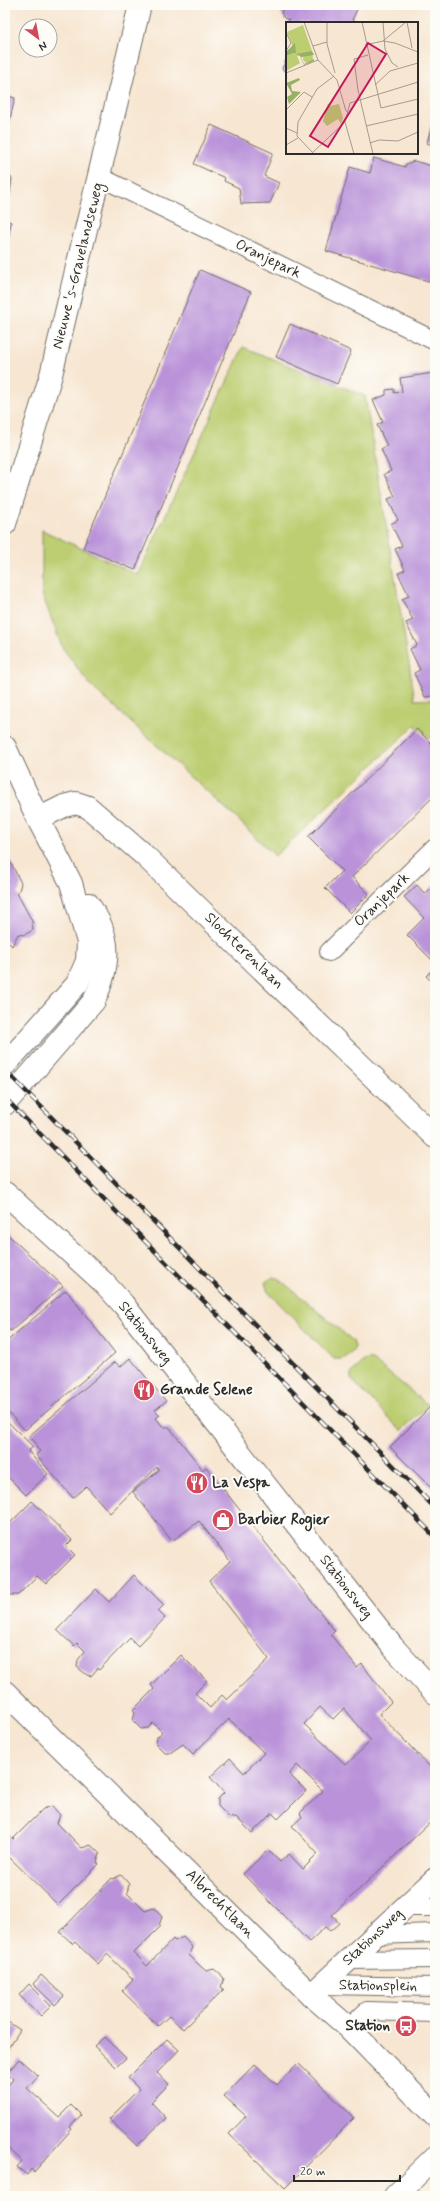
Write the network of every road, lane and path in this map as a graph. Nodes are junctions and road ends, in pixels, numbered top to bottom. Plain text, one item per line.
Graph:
1 (140, 5) edge
2 (100, 177) junction
3 (435, 341) edge
4 (5, 524) edge
5 (5, 747) edge
6 (38, 819) junction
7 (435, 848) edge
8 (71, 883) junction
9 (329, 952) dead end
10 (5, 1065) edge
11 (5, 1104) edge
12 (435, 1137) edge
13 (5, 1193) edge
14 (5, 1692) edge
15 (435, 1694) edge
16 (435, 1878) edge
17 (405, 1907) junction
18 (435, 1907) edge
19 (435, 1933) edge
20 (375, 1935) junction
21 (435, 1958) edge
22 (349, 1960) junction
23 (435, 1987) edge
24 (316, 1990) junction
25 (435, 2013) edge
26 (349, 2028) junction
27 (435, 2116) edge
28 (435, 2158) edge
29 (395, 2196) edge

1 - 2 street, Nieuwe 's-Gravelandseweg
2 - 3 lane, Oranjepark
2 - 4 street, Nieuwe 's-Gravelandseweg
5 - 6 street
6 - 8 street
6 - 12 street, Slochterenlaan
7 - 9 lane, Oranjepark
8 - 10 street
8 - 11 street
13 - 15 street, Stationsweg
14 - 24 street, Albrechtlaan
16 - 17 street, Stationsweg
17 - 18 lane
17 - 20 street, Stationsweg
19 - 20 lane
20 - 22 street, Stationsweg
21 - 22 lane, Stationsplein
22 - 24 street, Stationsweg
23 - 24 lane, Stationsplein
24 - 26 street, Albrechtlaan
25 - 26 lane, Stationsplein
26 - 27 street, Albrechtlaan
28 - 29 street

